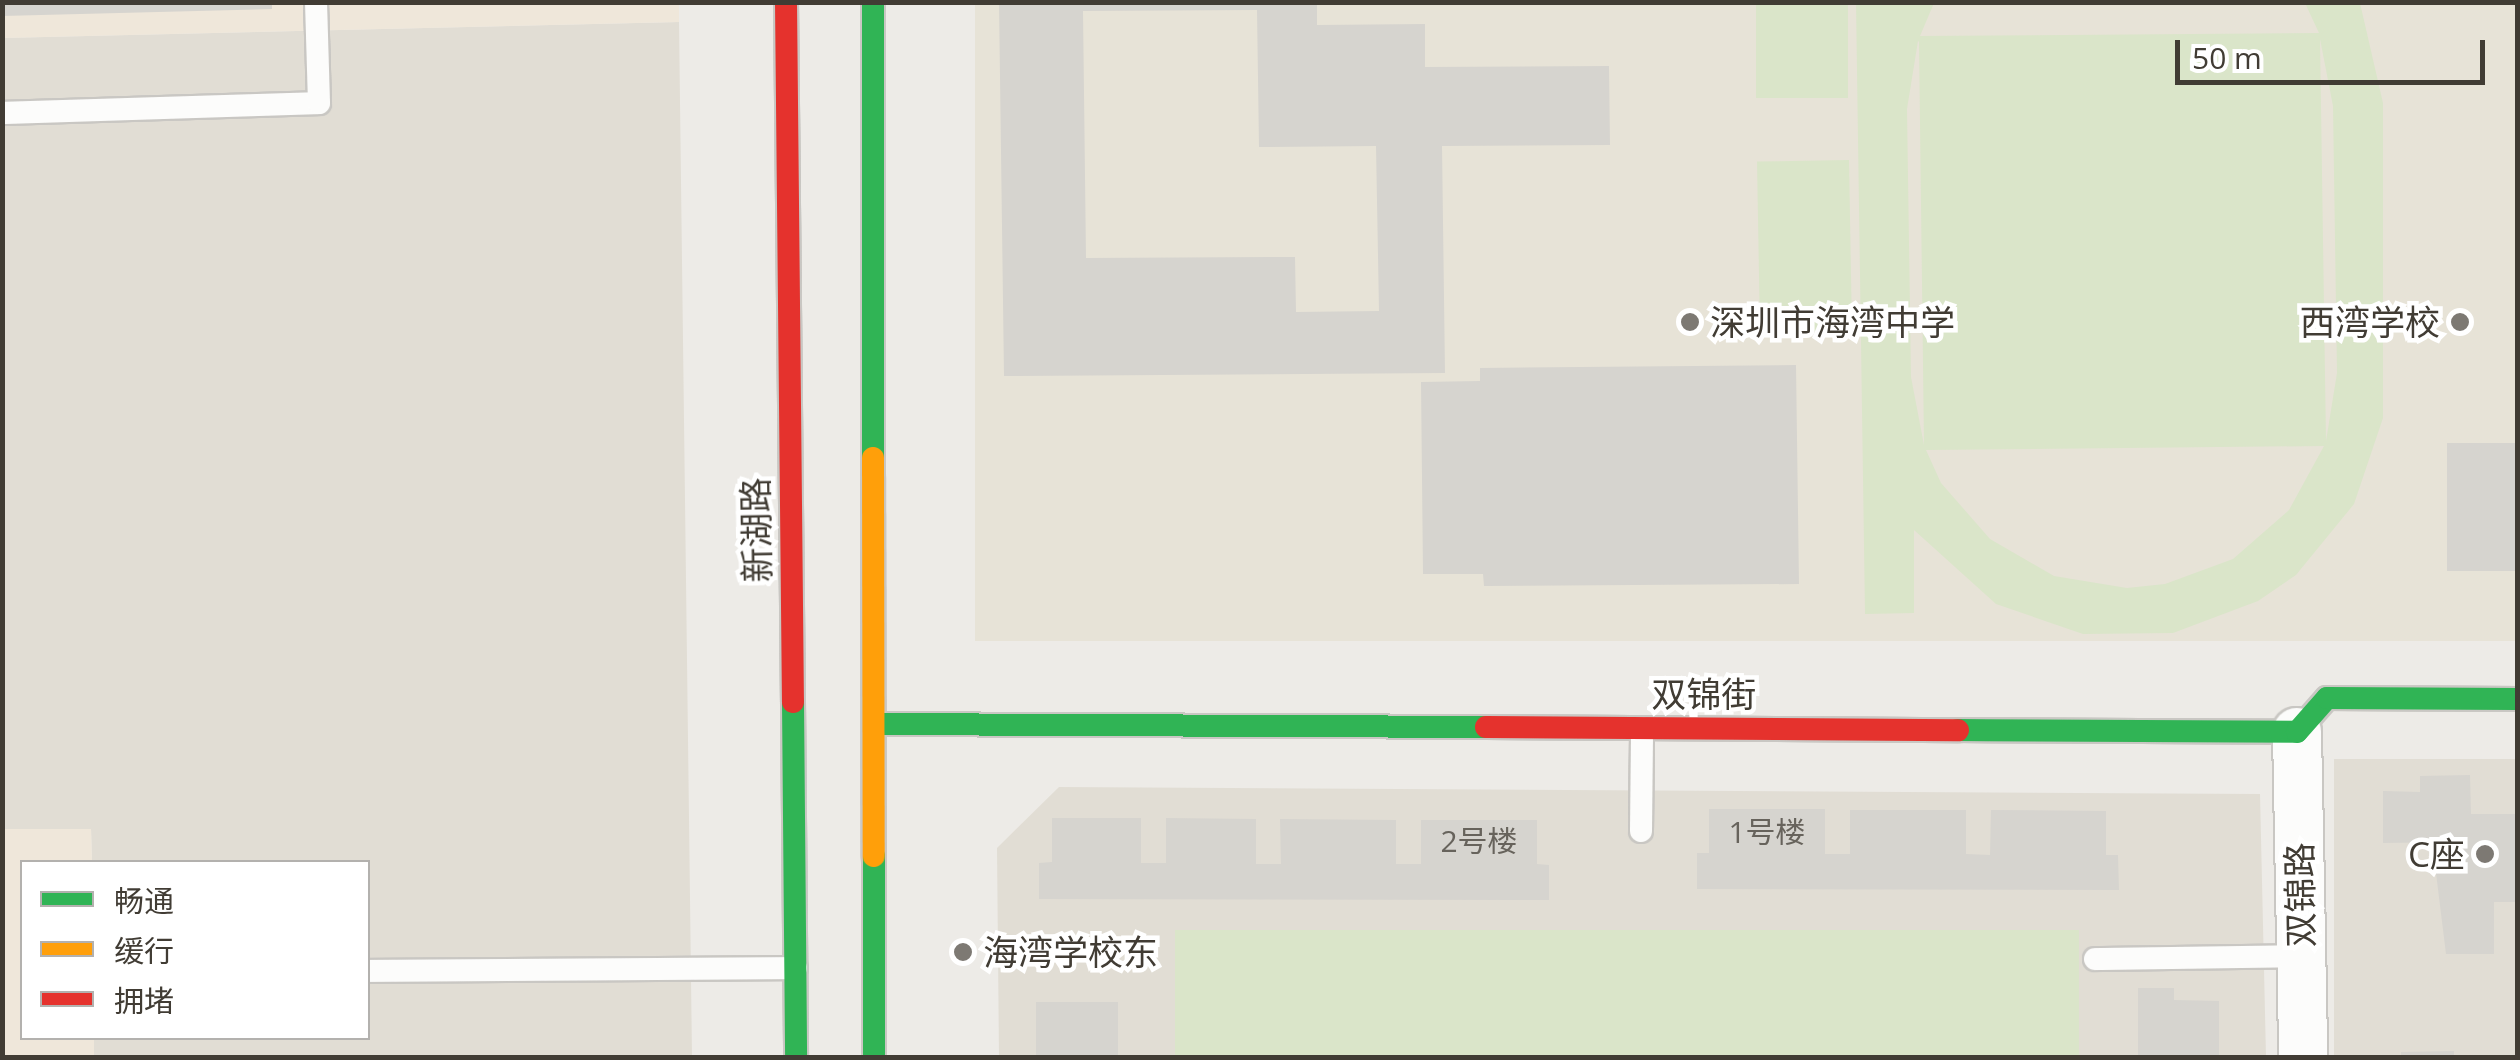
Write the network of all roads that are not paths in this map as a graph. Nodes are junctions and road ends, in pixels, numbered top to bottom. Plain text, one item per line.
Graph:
1 (316, 2) edge
2 (786, 2) edge
3 (873, 2) edge
4 (2, 113) edge
5 (2518, 698) edge
6 (875, 724) junction
7 (1642, 728) junction
8 (2296, 732) junction
9 (1641, 831) dead end
10 (2301, 956) junction
11 (2095, 959) dead end
12 (796, 968) junction
13 (370, 971) edge
14 (796, 1058) edge
15 (874, 1058) edge
16 (2304, 1058) edge

1 - 4 lane
2 - 12 main road, 新湖路
3 - 6 main road
5 - 8 main road
6 - 7 main road, 双锦街
6 - 15 main road
7 - 8 main road, 双锦街
7 - 9 lane
8 - 10 street, 双锦路
10 - 11 lane
10 - 16 street, 双锦路
12 - 13 lane
12 - 14 main road, 新湖路

